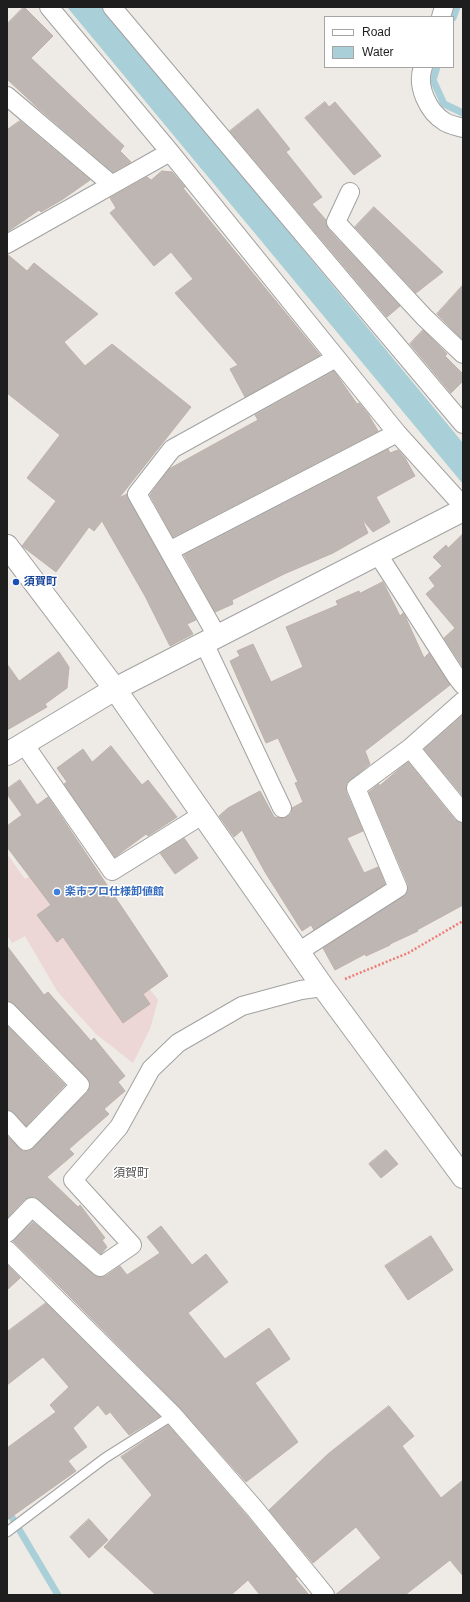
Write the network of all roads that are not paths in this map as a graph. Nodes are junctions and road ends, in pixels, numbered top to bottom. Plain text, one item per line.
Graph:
1 (49, 7) edge
2 (112, 7) edge
3 (423, 68) edge
4 (7, 96) edge
5 (463, 128) edge
6 (170, 152) junction
7 (111, 184) junction
8 (350, 192) dead end
9 (7, 244) edge
10 (463, 354) edge
11 (336, 358) junction
12 (463, 424) edge
13 (397, 433) junction
14 (463, 506) edge
15 (463, 510) edge
16 (7, 546) edge
17 (169, 551) junction
18 (377, 553) junction
19 (210, 639) junction
20 (463, 685) edge
21 (115, 689) junction
22 (463, 701) edge
23 (410, 748) junction
24 (16, 749) edge
25 (282, 808) dead end
26 (463, 813) edge
27 (202, 815) junction
28 (298, 952) junction
29 (323, 987) junction
30 (7, 1011) edge
31 (7, 1120) edge
32 (463, 1177) edge
33 (7, 1233) edge
34 (7, 1250) edge
35 (173, 1415) junction
36 (7, 1532) edge
37 (325, 1595) edge

1 - 6 street
2 - 12 street
3 - 5 street
4 - 7 street
6 - 7 street
6 - 11 street
7 - 9 street
8 - 10 street
11 - 13 street
11 - 17 street
13 - 14 street
13 - 17 street
15 - 18 street
16 - 21 street
17 - 19 street
18 - 19 street
18 - 20 street
19 - 21 street
19 - 25 street
21 - 24 street
21 - 27 street
22 - 23 street
23 - 26 street
23 - 28 street
24 - 27 street
27 - 28 street
28 - 29 street
29 - 32 street
29 - 33 street
30 - 31 street
34 - 35 street
35 - 36 lane
35 - 37 street

